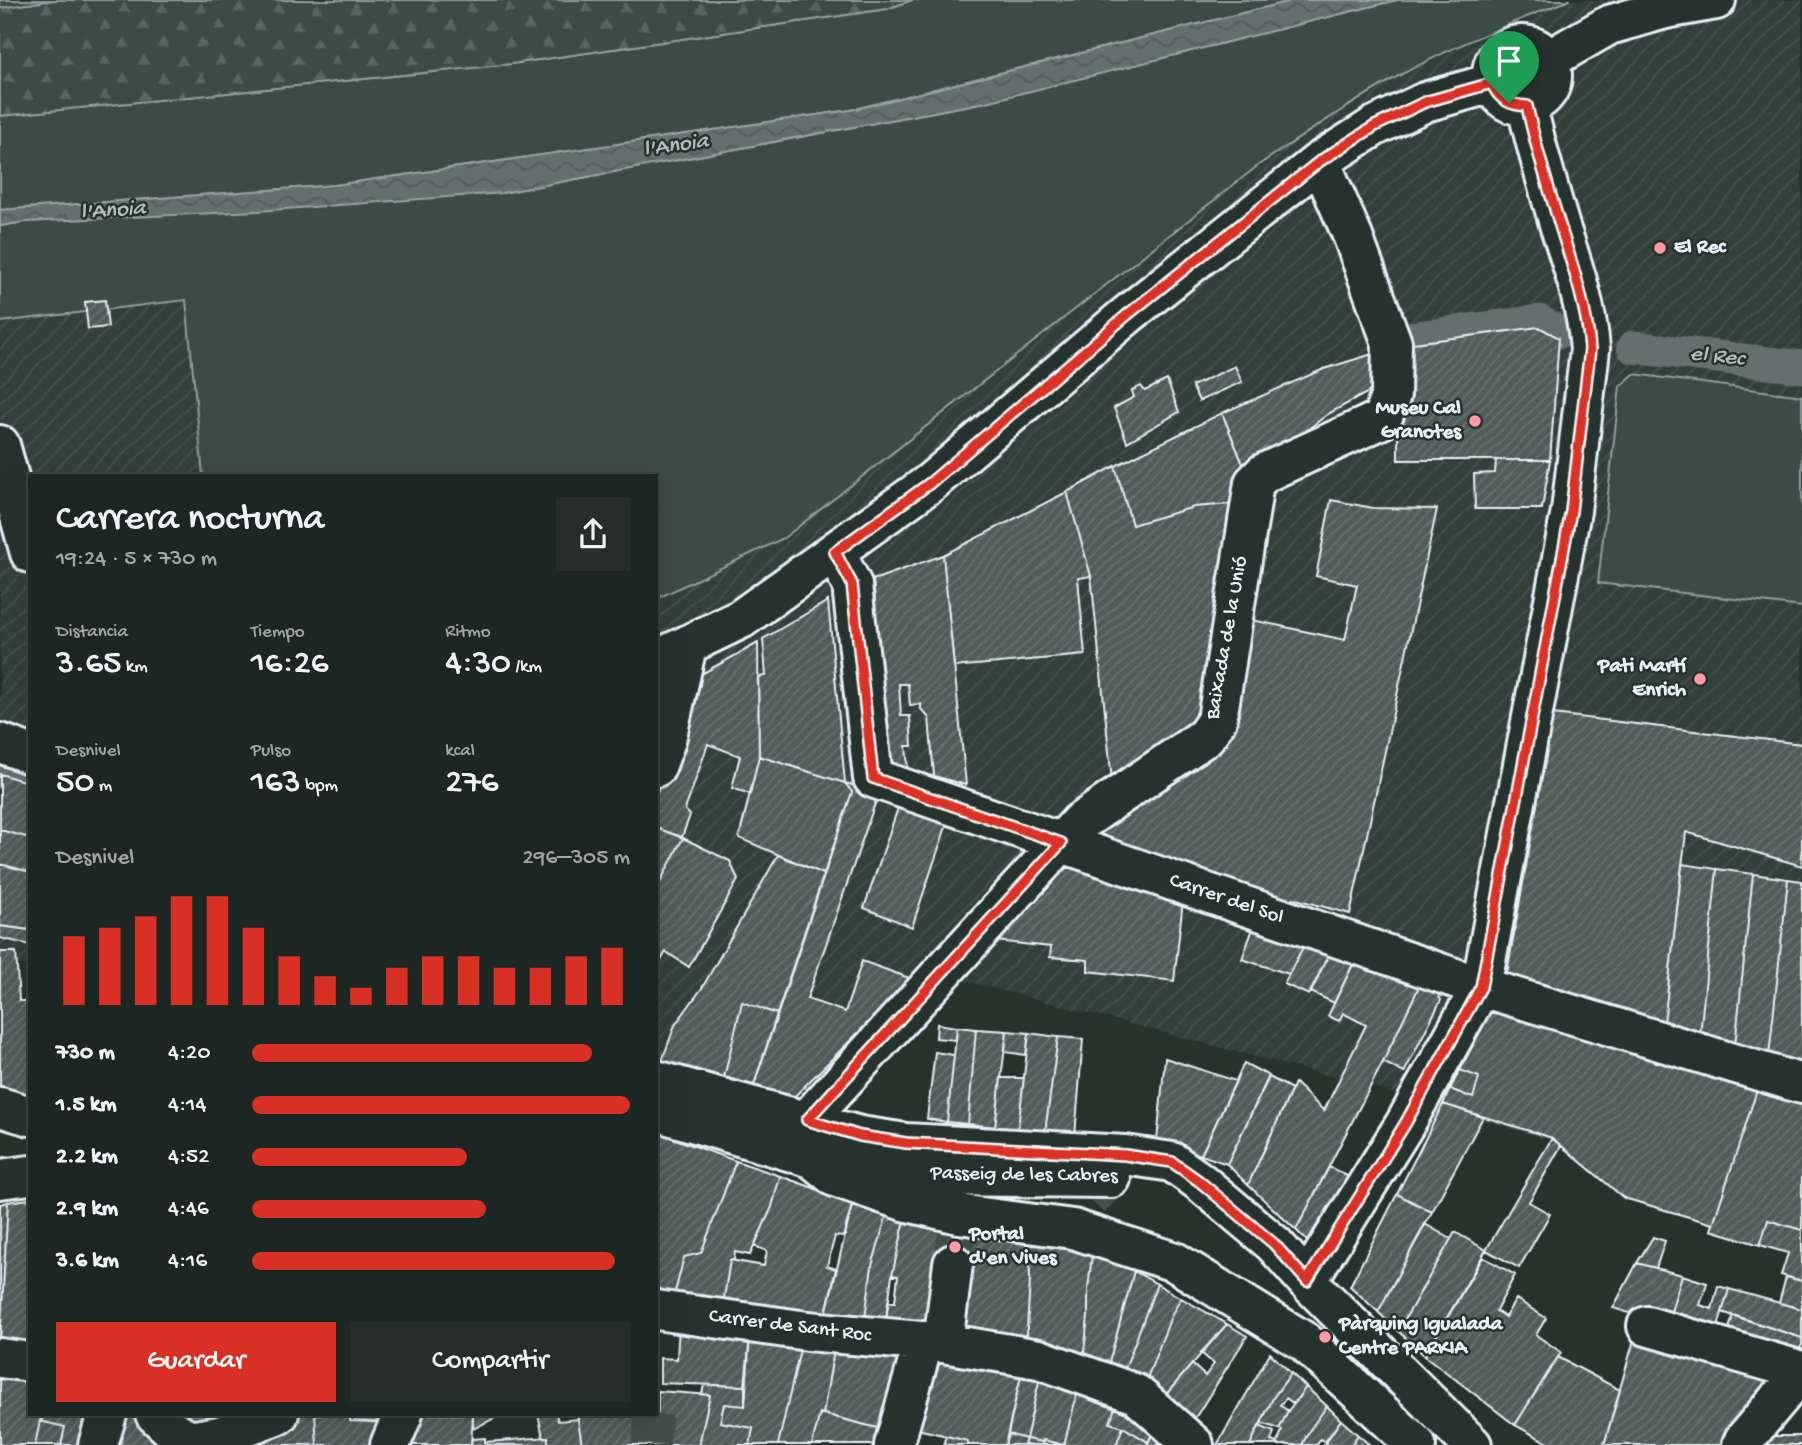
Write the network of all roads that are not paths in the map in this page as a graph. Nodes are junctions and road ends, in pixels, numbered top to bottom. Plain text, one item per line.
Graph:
1 (1716, 0) edge
2 (1548, 60) junction
3 (1492, 83) junction
4 (1527, 106) junction
5 (1320, 161) junction
6 (0, 445) edge
7 (28, 546) edge
8 (835, 552) junction
9 (672, 653) edge
10 (0, 743) edge
11 (28, 753) edge
12 (658, 762) edge
13 (1061, 843) junction
14 (1481, 987) junction
15 (658, 1081) edge
16 (1802, 1084) edge
17 (0, 1107) edge
18 (658, 1112) edge
19 (28, 1115) edge
20 (807, 1120) junction
21 (1405, 1124) junction
22 (812, 1158) junction
23 (28, 1175) edge
24 (0, 1179) edge
25 (1231, 1208) junction
26 (956, 1236) junction
27 (1346, 1261) dead end
28 (1307, 1281) junction
29 (658, 1310) edge
30 (1647, 1326) dead end
31 (933, 1342) junction
32 (0, 1358) edge
33 (28, 1362) edge
34 (1802, 1371) edge
35 (106, 1416) edge
36 (157, 1416) edge
37 (274, 1416) edge
38 (402, 1416) edge
39 (98, 1445) edge
40 (390, 1445) edge
41 (894, 1445) edge
42 (1194, 1445) edge
43 (1416, 1445) edge
44 (1472, 1445) edge
45 (1742, 1445) edge

1 - 2 street
2 - 3 street
2 - 4 street
3 - 4 street
3 - 5 street
4 - 14 street
5 - 8 street
5 - 13 street, Baixada de la Unió
6 - 7 street
8 - 9 street
8 - 13 street, Carrer del Sol
9 - 12 street
10 - 11 street
13 - 14 street, Carrer del Sol
13 - 20 street, Baixada de la Unió
14 - 16 street, Carrer del Sol
14 - 21 street
15 - 20 street
17 - 19 street
18 - 22 street, Passeig de les Cabres
20 - 25 street
21 - 27 street
21 - 28 street
22 - 25 street, Passeig de les Cabres
22 - 26 street, Passeig de les Cabres
23 - 24 street
25 - 28 street
26 - 31 street
26 - 43 street, Passeig de les Cabres
28 - 44 street
29 - 31 street, Carrer de Sant Roc
30 - 34 street
31 - 41 street
31 - 42 street, Carrer de Sant Roc
32 - 33 street
34 - 45 street
35 - 39 street
36 - 37 street
38 - 40 street

